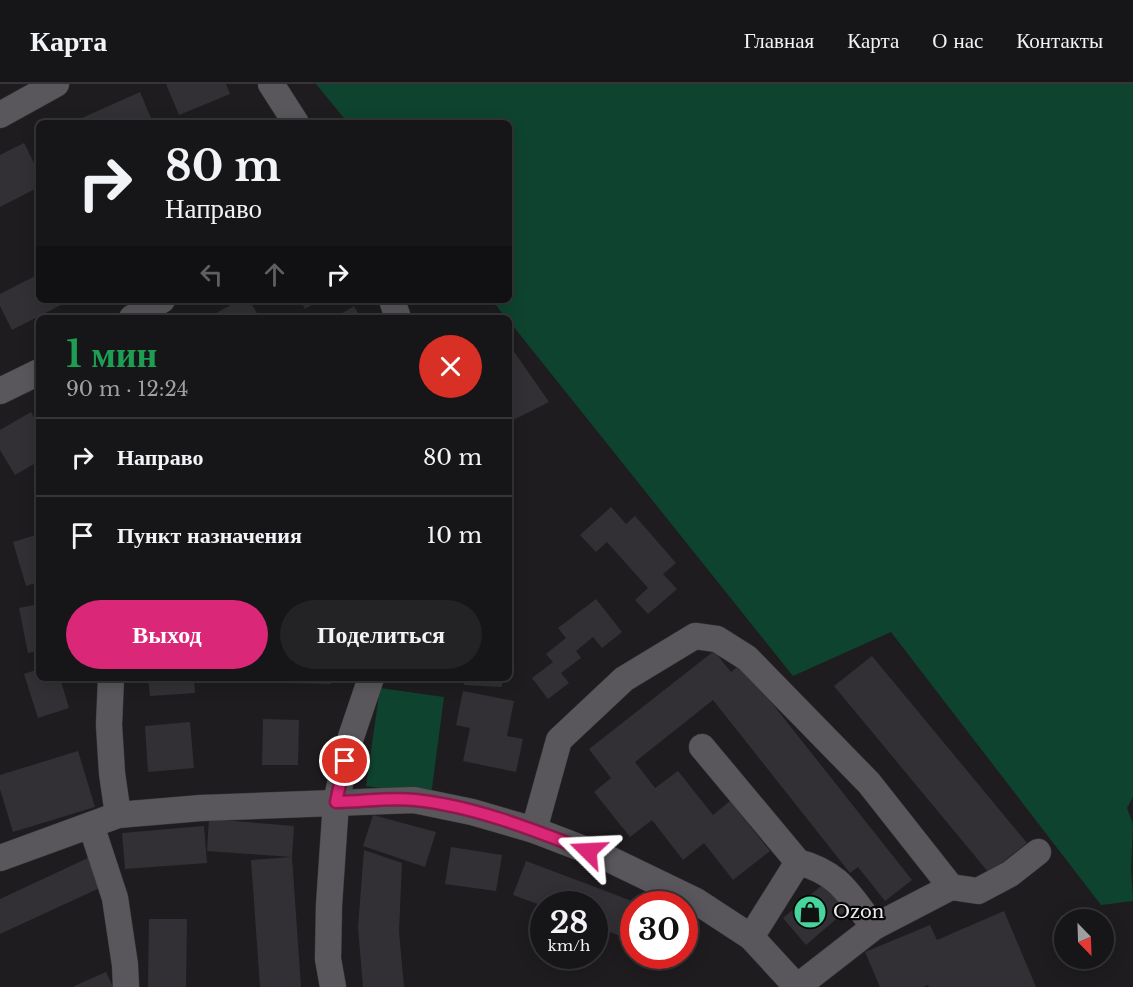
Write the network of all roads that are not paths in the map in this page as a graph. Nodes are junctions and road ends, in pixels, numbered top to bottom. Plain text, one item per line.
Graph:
1 (56, 84) edge
2 (270, 84) edge
3 (0, 115) edge
4 (294, 120) edge
5 (157, 303) edge
6 (137, 315) edge
7 (36, 373) edge
8 (0, 391) edge
9 (111, 681) edge
10 (370, 681) edge
11 (702, 747) dead end
12 (336, 802) junction
13 (118, 816) junction
14 (91, 825) junction
15 (534, 830) junction
16 (1038, 852) dead end
17 (0, 858) edge
18 (798, 862) junction
19 (951, 887) junction
20 (874, 927) junction
21 (751, 937) junction
22 (126, 987) edge
23 (333, 987) edge
24 (797, 987) edge

1 - 3 street
2 - 4 street
5 - 6 street
7 - 8 street
9 - 13 street
10 - 12 street
11 - 18 street
12 - 13 street
12 - 15 street
12 - 23 street
13 - 14 street
14 - 17 street
14 - 22 street
15 - 19 street
15 - 21 street
16 - 19 street
18 - 20 street
18 - 21 street
19 - 20 street
20 - 24 street
21 - 24 street

